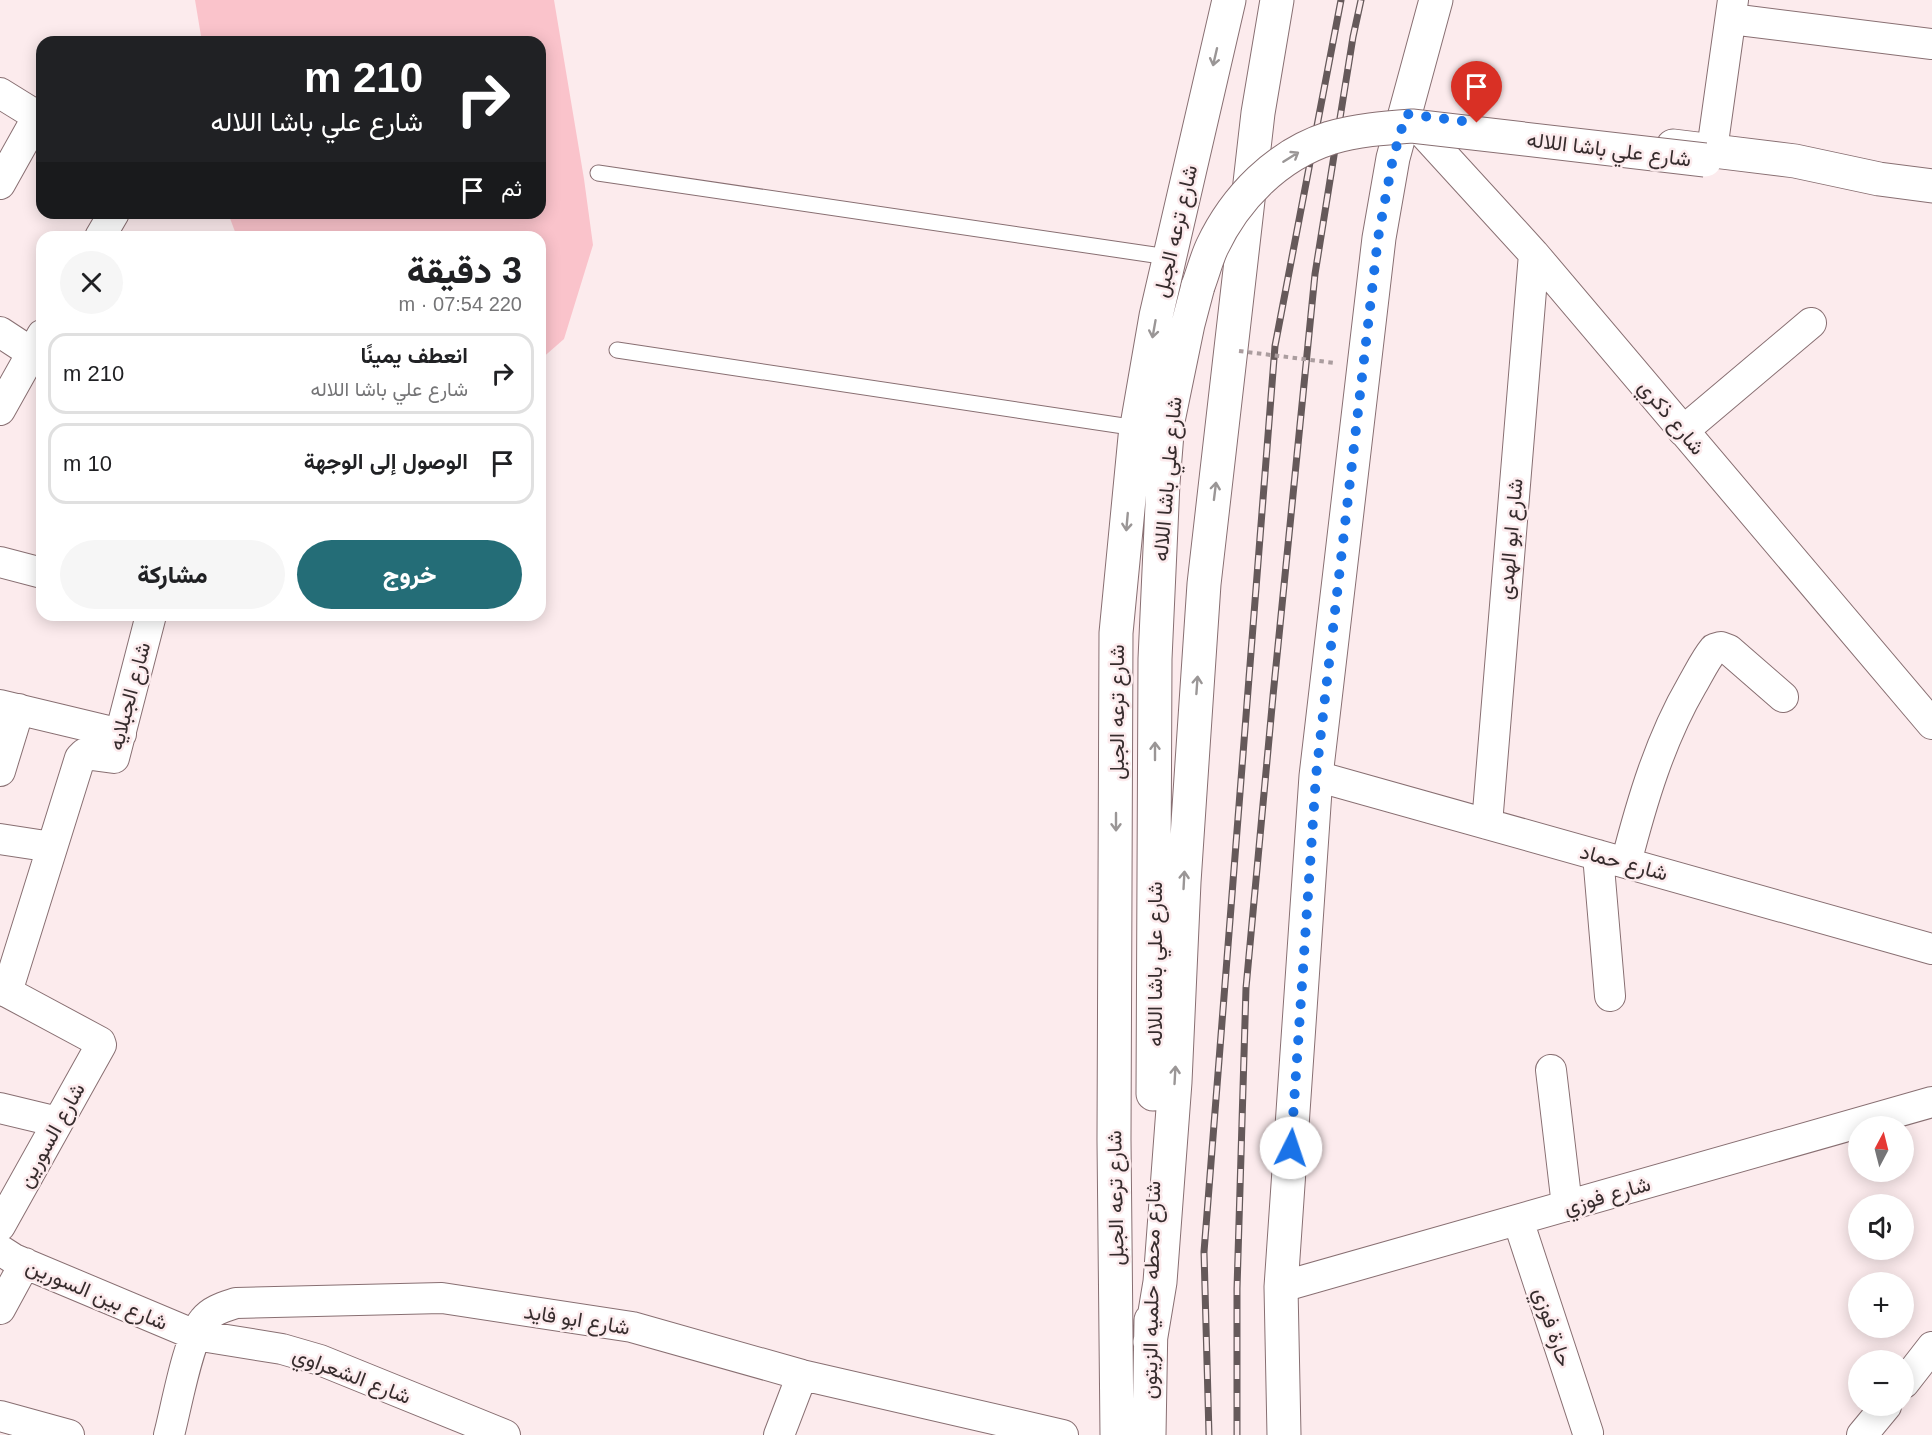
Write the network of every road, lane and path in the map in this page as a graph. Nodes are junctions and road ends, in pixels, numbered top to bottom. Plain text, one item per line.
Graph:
1 (1229, 0) edge
2 (1277, 0) edge
3 (1436, 0) edge
4 (1732, 10) edge
5 (1932, 44) edge
6 (0, 93) edge
7 (1406, 114) junction
8 (36, 116) edge
9 (36, 125) edge
10 (1708, 155) junction
11 (598, 173) dead end
12 (0, 184) edge
13 (1932, 186) edge
14 (1534, 254) junction
15 (1168, 257) junction
16 (1811, 323) dead end
17 (0, 332) edge
18 (36, 344) edge
19 (36, 346) edge
20 (616, 350) dead end
21 (1239, 351) dead end
22 (1335, 363) dead end
23 (0, 410) edge
24 (1137, 429) junction
25 (1683, 431) junction
26 (0, 562) edge
27 (36, 571) edge
28 (149, 621) edge
29 (1783, 697) dead end
30 (9, 707) edge
31 (1932, 724) edge
32 (121, 734) junction
33 (0, 771) edge
34 (1316, 776) junction
35 (1487, 824) junction
36 (0, 839) edge
37 (52, 847) junction
38 (1612, 859) junction
39 (1932, 949) edge
40 (3, 991) edge
41 (1610, 996) dead end
42 (1551, 1070) dead end
43 (1932, 1102) edge
44 (0, 1108) edge
45 (58, 1122) junction
46 (1153, 1146) joint
47 (1567, 1206) junction
48 (1518, 1220) junction
49 (0, 1226) edge
50 (13, 1257) edge
51 (1281, 1287) junction
52 (0, 1309) edge
53 (195, 1335) junction
54 (1150, 1342) junction
55 (1932, 1347) edge
56 (1914, 1370) edge
57 (802, 1375) junction
58 (1878, 1416) edge
59 (4, 1424) edge
60 (1588, 1433) dead end
61 (69, 1435) edge
62 (169, 1435) edge
63 (505, 1435) edge
64 (778, 1435) edge
65 (1063, 1435) edge
66 (1117, 1435) edge
67 (1149, 1435) edge
68 (1284, 1435) edge
69 (1862, 1435) edge

1 -> 15 street, شارع ترعه الجبل
54 -> 2 street
3 - 7 street
4 - 5 street
4 - 10 street
6 - 8 street
7 - 10 street, شارع علي باشا اللاله
7 - 14 street, شارع ذكري
7 - 34 street
9 - 12 street
10 - 13 street, شارع علي باشا اللاله
46 -> 10 street, شارع علي باشا اللاله, bridge
11 - 15 lane
14 - 25 street, شارع ذكري
14 - 35 street, شارع ابو الهدى
15 -> 24 street, شارع ترعه الجبل
16 - 25 street
17 - 18 street
19 - 23 street
20 - 24 lane
21 - 22 path, bridge
24 -> 66 street, شارع ترعه الجبل
25 - 31 street, شارع ذكري
26 - 27 street
28 - 32 street, شارع الجبلايه
29 - 38 street
30 - 32 street
30 - 33 street
32 - 37 street, شارع الجبلايه
34 - 35 street, شارع حماد
34 - 51 street
35 - 38 street, شارع حماد
36 - 37 street
37 - 40 street
38 - 39 street, شارع حماد
38 - 41 street
40 - 45 street, شارع السورين
42 - 47 street
43 - 47 street, شارع فوزي
44 - 45 street
45 - 49 street, شارع السورين
46 - 54 street, شارع محطه حلميه الزيتون
47 - 48 street, شارع فوزي
48 - 51 street, شارع فوزي
48 - 60 street, حارة فوزي
50 - 52 street
50 - 53 street, شارع بين السورين
51 - 68 street
53 - 57 street, شارع ابو فايد
53 - 62 street, شارع ابو فايد
53 - 63 street, شارع الشعراوي
54 - 67 street, شارع محطه حلميه الزيتون
55 - 56 street
57 - 64 street
57 - 65 street, شارع ابو فايد
58 - 69 street
59 - 61 street

